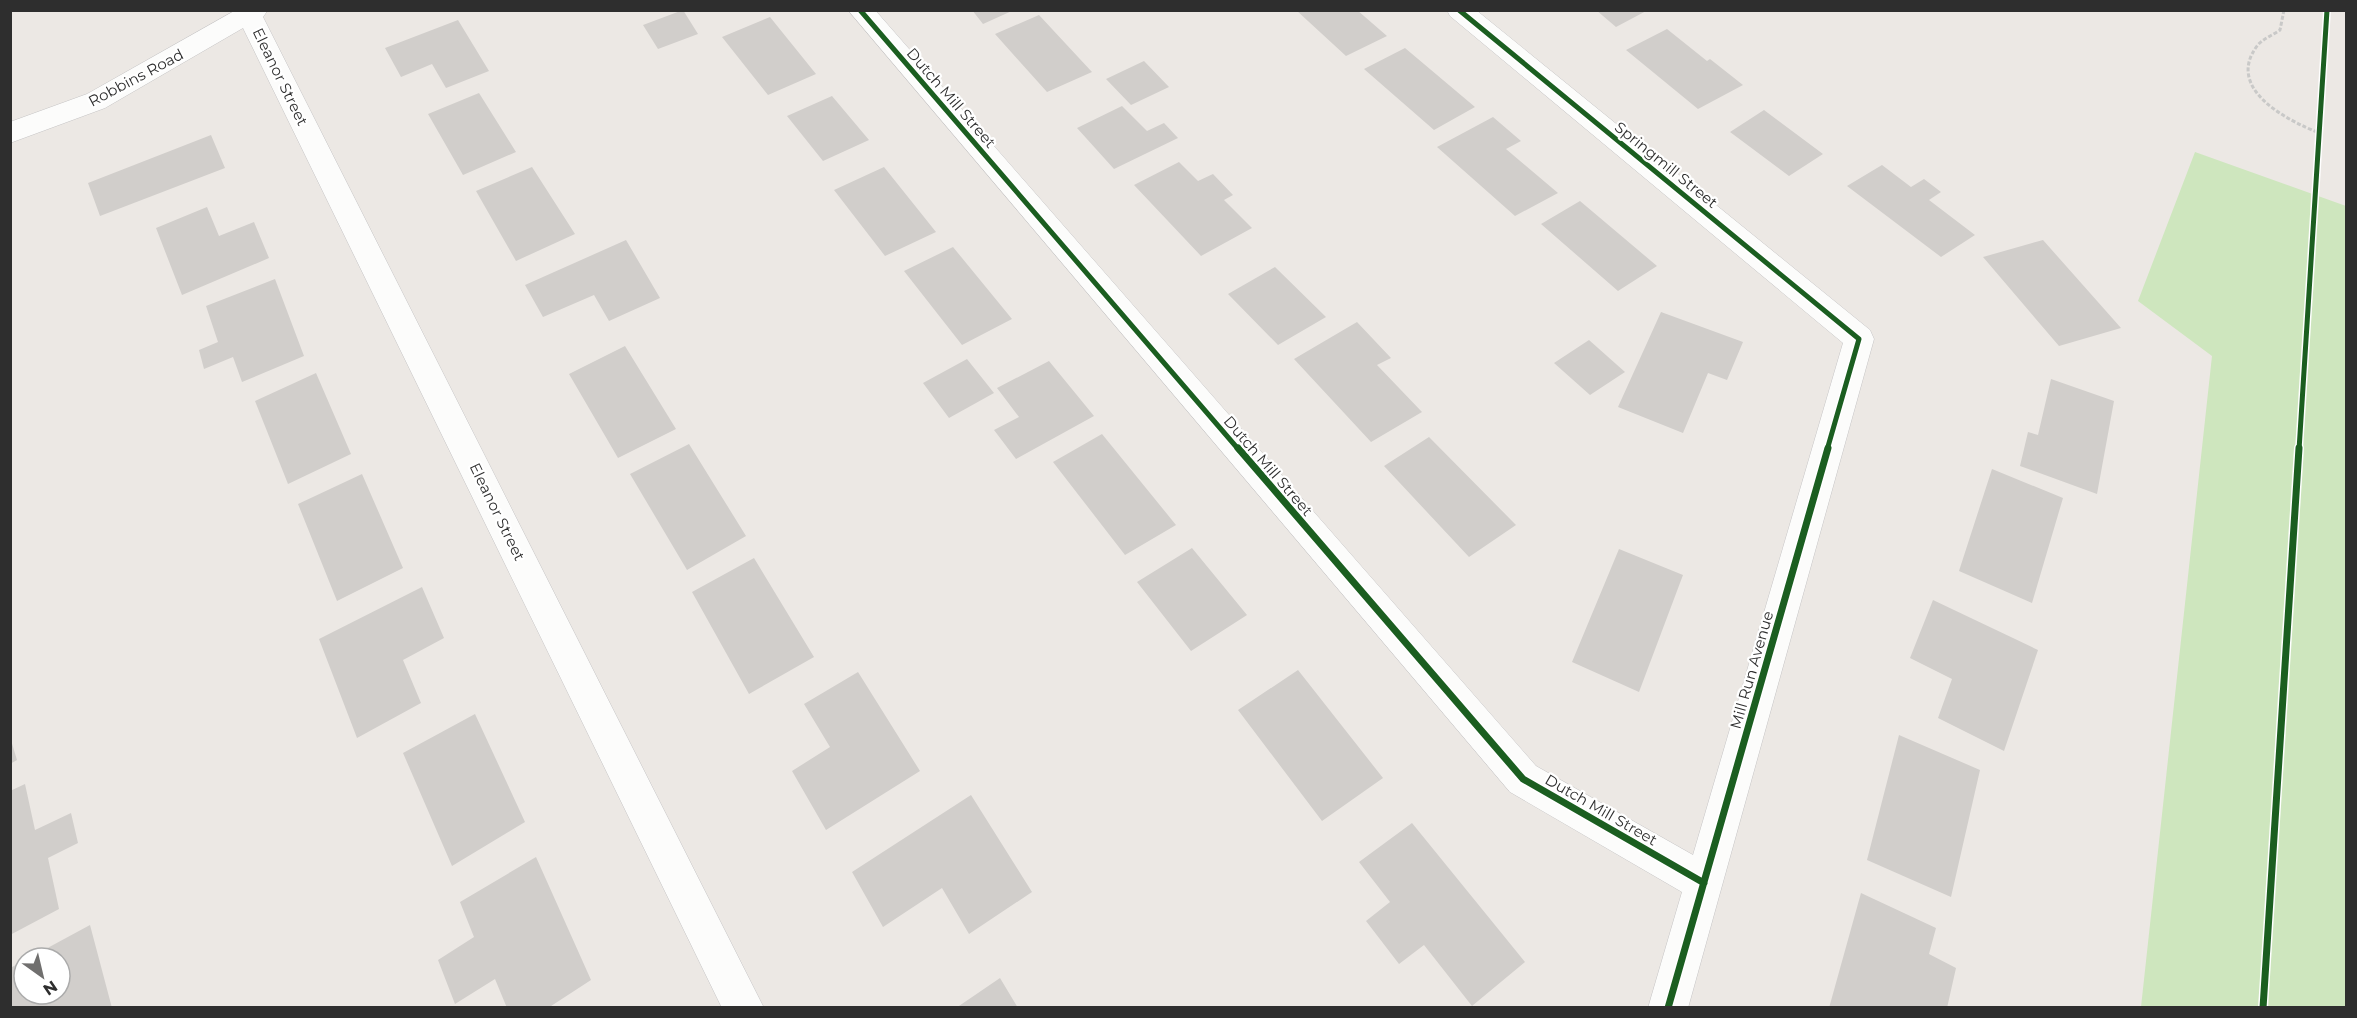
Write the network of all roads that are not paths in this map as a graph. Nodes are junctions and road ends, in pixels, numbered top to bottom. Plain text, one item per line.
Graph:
1 (860, 10) edge
2 (1459, 10) edge
3 (253, 13) edge
4 (10, 133) edge
5 (1859, 339) joint
6 (1704, 883) junction
7 (744, 1008) edge
8 (1668, 1008) edge

1 - 6 street, Dutch Mill Street
2 - 5 street, Springmill Street
3 - 4 street, Robbins Road
3 - 7 street, Eleanor Street
5 - 6 street, Mill Run Avenue
6 - 8 street, Mill Run Avenue

